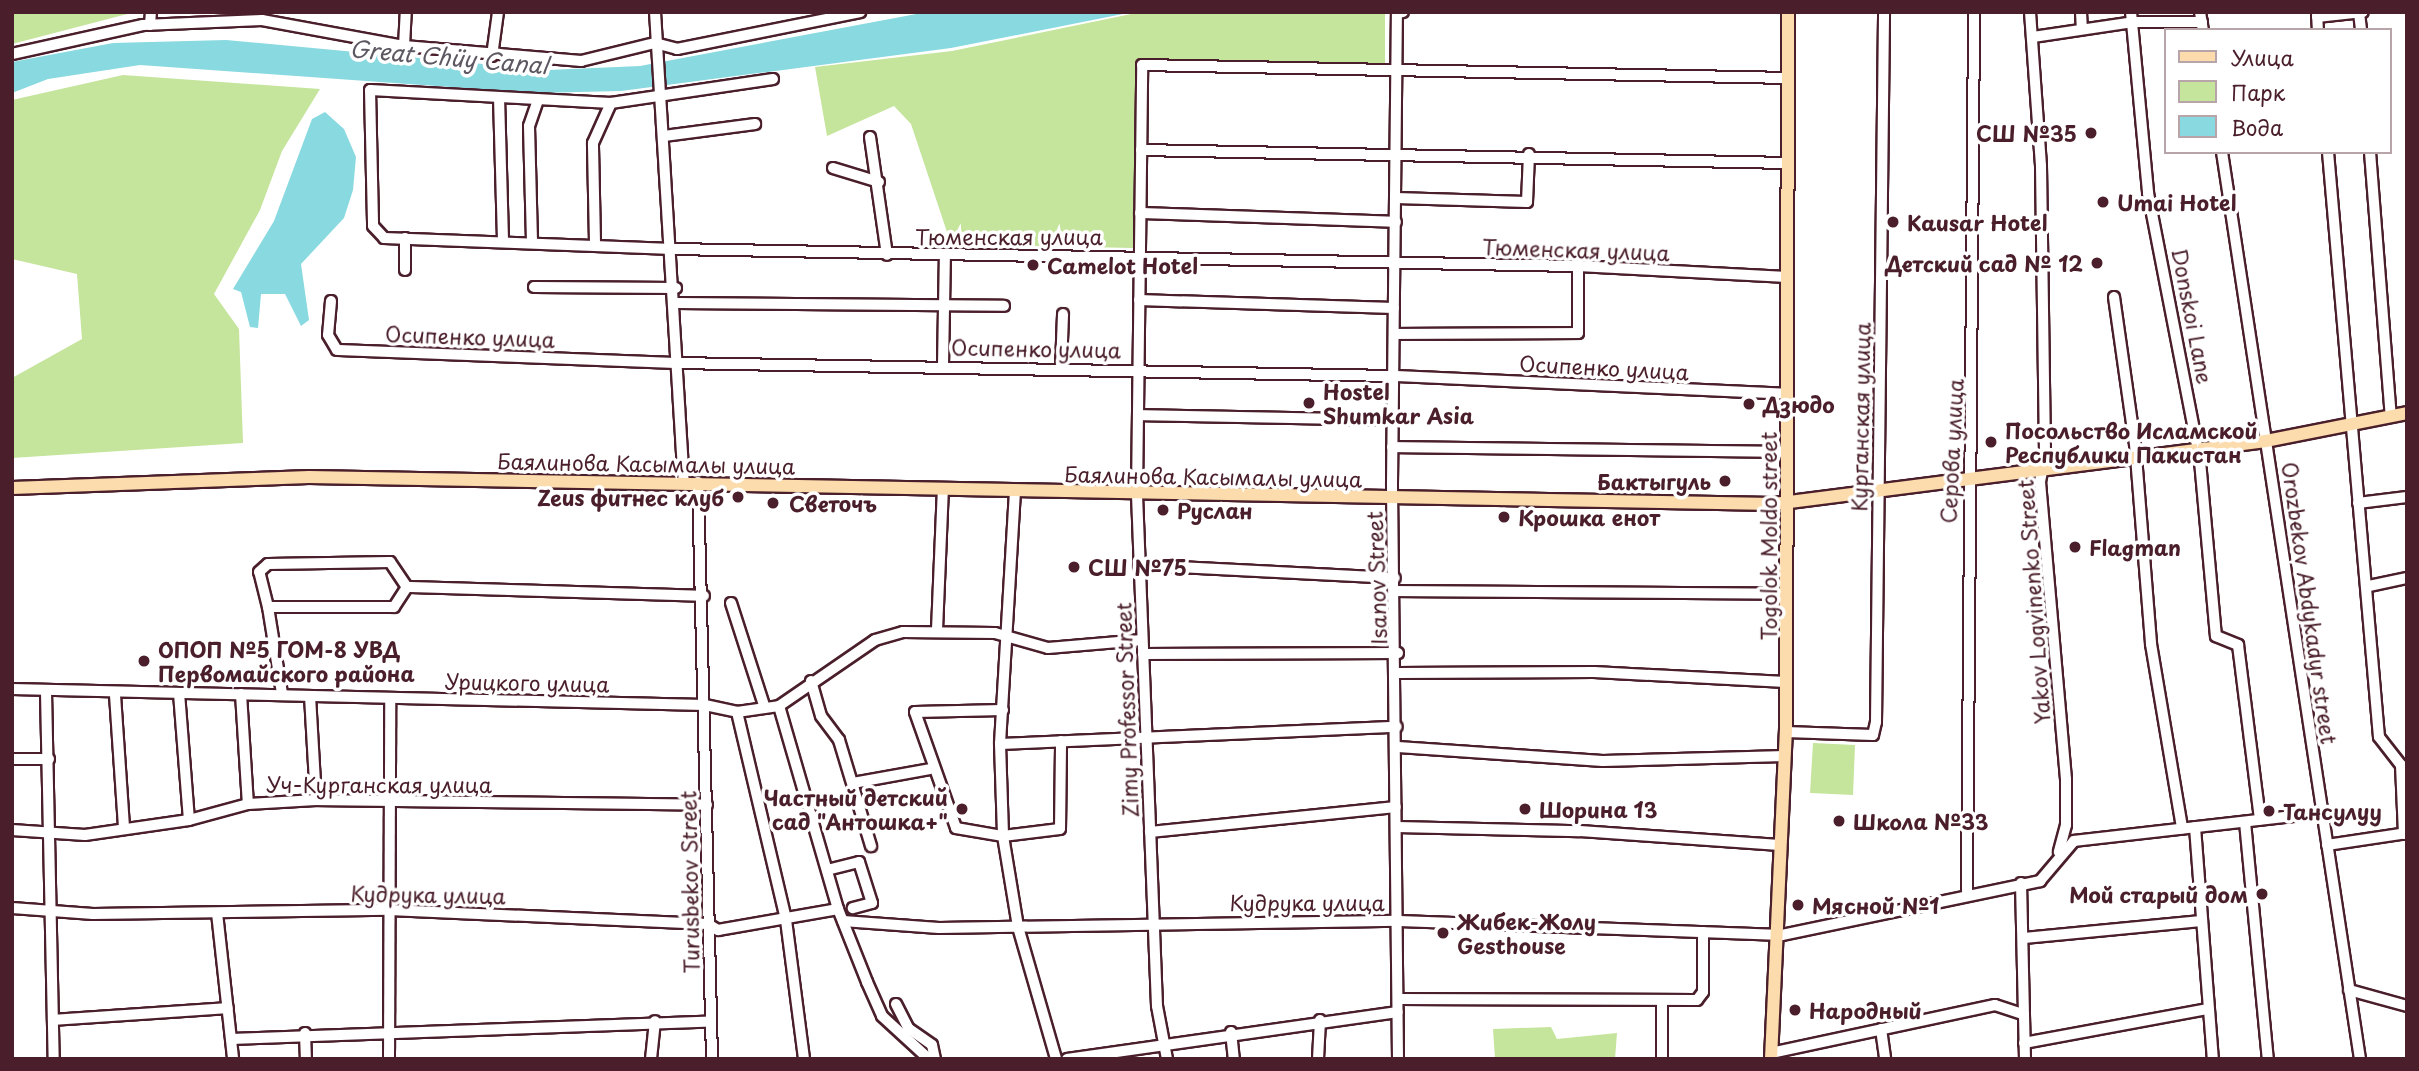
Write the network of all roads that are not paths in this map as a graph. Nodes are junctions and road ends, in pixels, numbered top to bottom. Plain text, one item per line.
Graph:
1 (151, 12) edge
2 (406, 12) edge
3 (498, 12) edge
4 (655, 12) edge
5 (860, 12) edge
6 (1788, 12) edge
7 (1884, 12) edge
8 (1974, 12) edge
9 (2030, 12) edge
10 (2081, 12) edge
11 (1400, 13) edge
12 (2361, 13) edge
13 (2317, 15) edge
14 (263, 16) edge
15 (2132, 17) edge
16 (2202, 21) edge
17 (150, 25) junction
18 (2082, 29) junction
19 (2033, 37) junction
20 (655, 43) junction
21 (404, 46) junction
22 (12, 54) edge
23 (492, 56) junction
24 (1397, 71) junction
25 (1788, 78) junction
26 (773, 79) dead end
27 (499, 97) junction
28 (659, 97) junction
29 (538, 100) junction
30 (611, 103) junction
31 (755, 124) dead end
32 (664, 136) junction
33 (870, 137) dead end
34 (1141, 150) junction
35 (1529, 153) junction
36 (2222, 154) edge
37 (2328, 154) edge
38 (2371, 154) edge
39 (1396, 155) junction
40 (1787, 163) junction
41 (833, 168) dead end
42 (879, 182) junction
43 (1396, 198) junction
44 (1140, 213) junction
45 (1396, 222) junction
46 (405, 238) junction
47 (503, 240) junction
48 (532, 241) junction
49 (595, 242) junction
50 (673, 250) junction
51 (945, 255) junction
52 (1140, 255) junction
53 (887, 256) junction
54 (1396, 264) junction
55 (1577, 266) junction
56 (405, 270) dead end
57 (1787, 277) junction
58 (534, 287) dead end
59 (676, 288) junction
60 (2114, 297) dead end
61 (1139, 300) junction
62 (331, 301) dead end
63 (677, 303) junction
64 (943, 306) junction
65 (1004, 306) dead end
66 (1394, 308) junction
67 (1063, 314) dead end
68 (1395, 334) junction
69 (677, 363) junction
70 (943, 365) junction
71 (1061, 367) junction
72 (1138, 369) junction
73 (1396, 376) junction
74 (1787, 394) junction
75 (2407, 413) edge
76 (1138, 415) junction
77 (2391, 416) junction
78 (1392, 420) junction
79 (2349, 424) junction
80 (2266, 441) junction
81 (1392, 447) junction
82 (2197, 450) junction
83 (1787, 452) junction
84 (2134, 458) junction
85 (2043, 470) junction
86 (1970, 479) junction
87 (684, 482) junction
88 (698, 482) junction
89 (12, 488) edge
90 (943, 488) junction
91 (1014, 491) junction
92 (1880, 491) junction
93 (1137, 494) junction
94 (2407, 496) edge
95 (1394, 500) junction
96 (1787, 503) junction
97 (2358, 503) junction
98 (1139, 565) junction
99 (1395, 578) junction
100 (2407, 578) edge
101 (2369, 586) junction
102 (407, 587) junction
103 (1396, 591) junction
104 (1787, 594) junction
105 (704, 596) junction
106 (731, 603) dead end
107 (268, 607) junction
108 (937, 630) junction
109 (1009, 639) junction
110 (1142, 640) junction
111 (1398, 653) junction
112 (1143, 654) junction
113 (1398, 673) junction
114 (811, 681) junction
115 (1786, 682) junction
116 (12, 690) edge
117 (46, 692) junction
118 (179, 693) junction
119 (282, 693) junction
120 (241, 694) junction
121 (115, 695) junction
122 (310, 696) junction
123 (390, 699) junction
124 (705, 705) junction
125 (779, 706) junction
126 (765, 708) junction
127 (1003, 710) junction
128 (737, 712) junction
129 (1397, 727) junction
130 (1786, 732) junction
131 (1146, 738) junction
132 (1061, 741) junction
133 (1000, 744) junction
134 (1398, 747) junction
135 (1786, 756) junction
136 (12, 759) edge
137 (49, 760) junction
138 (930, 769) junction
139 (853, 783) junction
140 (316, 800) junction
141 (389, 802) junction
142 (248, 804) junction
143 (707, 805) junction
144 (1396, 807) junction
145 (2321, 813) junction
146 (188, 820) junction
147 (2260, 820) junction
148 (2245, 822) junction
149 (124, 827) junction
150 (1397, 827) junction
151 (2195, 827) junction
152 (2182, 828) junction
153 (12, 830) edge
154 (50, 832) junction
155 (1150, 832) junction
156 (2405, 834) edge
157 (1003, 836) junction
158 (1780, 845) junction
159 (2327, 845) junction
160 (870, 846) dead end
161 (2058, 853) junction
162 (827, 870) junction
163 (2021, 883) junction
164 (1967, 891) junction
165 (12, 908) edge
166 (50, 908) junction
167 (853, 908) dead end
168 (838, 909) junction
169 (389, 910) junction
170 (217, 913) junction
171 (786, 920) junction
172 (1153, 920) junction
173 (2201, 920) junction
174 (843, 921) junction
175 (1399, 921) junction
176 (708, 924) junction
177 (1018, 927) junction
178 (1703, 932) junction
179 (1772, 935) junction
180 (2024, 938) junction
181 (2349, 990) junction
182 (1398, 999) junction
183 (1662, 1001) junction
184 (896, 1004) dead end
185 (2407, 1006) edge
186 (228, 1008) junction
187 (2207, 1009) junction
188 (1398, 1012) junction
189 (2022, 1014) junction
190 (53, 1020) junction
191 (1320, 1020) junction
192 (655, 1021) junction
193 (711, 1021) junction
194 (1881, 1029) junction
195 (389, 1030) junction
196 (1231, 1032) junction
197 (305, 1033) junction
198 (231, 1039) junction
199 (1166, 1041) junction
200 (2024, 1043) junction
201 (1771, 1056) edge
202 (54, 1059) edge
203 (233, 1059) edge
204 (306, 1059) edge
205 (389, 1059) edge
206 (651, 1059) edge
207 (712, 1059) edge
208 (804, 1059) edge
209 (929, 1059) edge
210 (935, 1059) edge
211 (1056, 1059) edge
212 (1067, 1059) edge
213 (1167, 1059) edge
214 (1234, 1059) edge
215 (1318, 1059) edge
216 (1398, 1059) edge
217 (1662, 1059) edge
218 (1885, 1059) edge
219 (2025, 1059) edge
220 (2213, 1059) edge
221 (2269, 1059) edge
222 (2360, 1059) edge

1 - 17 street
2 - 21 street
3 - 23 street
4 - 20 street
5 - 20 street
6 - 25 main road, Togolok Moldo street
7 - 92 street, Курганская улица
8 - 86 street, Серова улица
9 - 19 street, Yakov Logvinenko Street
10 - 18 street
11 - 24 street, Isanov Street
12 - 13 street
14 - 17 street
14 - 21 street
15 - 16 street
15 - 18 street
15 - 82 street, Donskoi Lane
17 - 22 street
18 - 19 street
19 - 85 street, Yakov Logvinenko Street
20 - 23 street
20 - 28 street
21 - 23 street
24 - 25 street
24 - 34 street, Zimy Professor Street
24 - 39 street, Isanov Street
25 - 40 main road, Togolok Moldo street
26 - 28 street
27 - 29 street
27 - 46 street, Тюменская улица
27 - 47 street
28 - 30 street
28 - 32 street
29 - 30 street
29 - 48 street
30 - 49 street
31 - 32 street
32 - 50 street
33 - 42 street
34 - 39 street
34 - 44 street, Zimy Professor Street
35 - 39 street
35 - 40 street
35 - 43 street
36 - 80 street, Orozbekov Abdykadyr street
37 - 79 street
38 - 77 street
39 - 43 street, Isanov Street
40 - 57 main road, Togolok Moldo street
41 - 42 street
42 - 53 street
43 - 45 street, Isanov Street
44 - 45 street
44 - 52 street, Zimy Professor Street
45 - 54 street, Isanov Street
46 - 47 street, Тюменская улица
46 - 56 street
47 - 48 street, Тюменская улица
48 - 49 street, Тюменская улица
49 - 50 street, Тюменская улица
50 - 53 street, Тюменская улица
50 - 59 street
51 - 52 street, Тюменская улица
51 - 53 street, Тюменская улица
51 - 64 street
52 - 54 street, Тюменская улица
52 - 61 street, Zimy Professor Street
54 - 55 street, Тюменская улица
54 - 66 street, Isanov Street
55 - 57 street, Тюменская улица
55 - 68 street
57 - 74 main road, Togolok Moldo street
58 - 59 street
59 - 63 street
60 - 84 street
61 - 66 street
61 - 72 street, Zimy Professor Street
62 - 69 street, Осипенко улица
63 - 64 street
63 - 69 street
64 - 65 street
64 - 70 street
66 - 68 street, Isanov Street
67 - 71 street
68 - 73 street, Isanov Street
69 - 70 street, Осипенко улица
69 - 87 street
70 - 71 street, Осипенко улица
71 - 72 street, Осипенко улица
72 - 73 street, Осипенко улица
72 - 76 street, Zimy Professor Street
73 - 74 street, Осипенко улица
73 - 78 street, Isanov Street
74 - 83 main road, Togolok Moldo street
75 - 77 main road, Баялинова Касымалы улица
76 - 78 street
76 - 93 street, Zimy Professor Street
77 - 79 main road, Баялинова Касымалы улица
78 - 81 street, Isanov Street
79 - 80 main road, Баялинова Касымалы улица
79 - 97 street
80 - 82 main road, Баялинова Касымалы улица
80 - 145 street, Orozbekov Abdykadyr street
81 - 83 street
81 - 95 street, Isanov Street
82 - 84 main road, Баялинова Касымалы улица
82 - 147 street, Donskoi Lane
83 - 96 main road, Togolok Moldo street
84 - 85 main road, Баялинова Касымалы улица
84 - 152 street
85 - 86 main road, Баялинова Касымалы улица
85 - 161 street, Yakov Logvinenko Street
86 - 92 main road, Баялинова Касымалы улица
86 - 164 street, Серова улица
87 - 88 main road, Баялинова Касымалы улица
87 - 89 main road, Баялинова Касымалы улица
88 - 90 main road, Баялинова Касымалы улица
88 - 105 street, Turusbekov Street
90 - 91 main road, Баялинова Касымалы улица
90 - 108 street
91 - 93 main road, Баялинова Касымалы улица
91 - 109 street
92 - 96 main road, Баялинова Касымалы улица
92 - 130 street, Курганская улица
93 - 95 main road, Баялинова Касымалы улица
93 - 98 street, Zimy Professor Street
94 - 97 street
95 - 96 main road, Баялинова Касымалы улица
95 - 99 street, Isanov Street
96 - 104 main road, Togolok Moldo street
97 - 101 street
98 - 99 street
98 - 110 street, Zimy Professor Street
99 - 103 street, Isanov Street
100 - 101 street
101 - 156 street
102 - 105 street
102 - 107 street
102 - 107 street
103 - 104 street
103 - 111 street, Isanov Street
104 - 115 main road, Togolok Moldo street
105 - 124 street, Turusbekov Street
106 - 126 street
107 - 119 street
108 - 109 street
108 - 114 street
109 - 110 street
109 - 127 street
110 - 112 street, Zimy Professor Street
111 - 112 street
111 - 113 street, Isanov Street
112 - 131 street, Zimy Professor Street
113 - 115 street
113 - 129 street, Isanov Street
114 - 125 street
114 - 139 street
115 - 130 main road, Togolok Moldo street
116 - 117 street, Урицкого улица
117 - 121 street, Урицкого улица
117 - 137 street
118 - 120 street, Урицкого улица
118 - 121 street, Урицкого улица
118 - 146 street
119 - 120 street, Урицкого улица
119 - 122 street, Урицкого улица
120 - 142 street
121 - 149 street
122 - 123 street, Урицкого улица
122 - 140 street
123 - 124 street, Урицкого улица
123 - 141 street
124 - 128 street, Урицкого улица
124 - 143 street, Turusbekov Street
125 - 126 street
125 - 162 street
126 - 128 street
127 - 133 street
127 - 138 street
128 - 171 street
129 - 131 street
129 - 134 street, Isanov Street
130 - 135 main road, Togolok Moldo street
131 - 132 street
131 - 155 street, Zimy Professor Street
132 - 133 street
132 - 157 street
133 - 157 street
134 - 135 street
134 - 144 street, Isanov Street
135 - 158 main road, Togolok Moldo street
136 - 137 street
137 - 154 street
138 - 139 street
138 - 157 street
139 - 160 street
140 - 141 street, Уч-Курганская улица
140 - 142 street, Уч-Курганская улица
141 - 143 street, Уч-Курганская улица
141 - 169 street
142 - 146 street, Уч-Курганская улица
143 - 176 street, Turusbekov Street
144 - 150 street, Isanov Street
144 - 155 street
145 - 147 street
145 - 159 street, Orozbekov Abdykadyr street
146 - 149 street, Уч-Курганская улица
147 - 148 street
148 - 151 street
148 - 221 street
149 - 154 street, Уч-Курганская улица
150 - 158 street
150 - 175 street, Isanov Street
151 - 152 street
151 - 173 street
152 - 161 street
153 - 154 street, Уч-Курганская улица
154 - 166 street
155 - 172 street, Zimy Professor Street
156 - 159 street
157 - 177 street
158 - 179 main road, Togolok Moldo street
159 - 181 street, Orozbekov Abdykadyr street
161 - 163 street
162 - 167 street
162 - 168 street
163 - 164 street, Кудрука улица
163 - 180 street
164 - 179 street, Кудрука улица
165 - 166 street, Кудрука улица
166 - 170 street, Кудрука улица
166 - 190 street
168 - 171 street, Кудрука улица
168 - 174 street
169 - 170 street, Кудрука улица
169 - 176 street, Кудрука улица
169 - 195 street
170 - 186 street
171 - 176 street, Кудрука улица
171 - 208 street
172 - 175 street, Кудрука улица
172 - 177 street, Кудрука улица
172 - 199 street, Zimy Professor Street
173 - 180 street
173 - 187 street
174 - 177 street, Кудрука улица
174 - 209 street
175 - 178 street, Кудрука улица
175 - 182 street, Isanov Street
176 - 193 street, Turusbekov Street
177 - 211 street
178 - 179 street, Кудрука улица
178 - 183 street
179 - 201 main road, Togolok Moldo street
180 - 189 street
181 - 185 street
181 - 222 street, Orozbekov Abdykadyr street
182 - 183 street
182 - 188 street, Isanov Street
183 - 217 street
184 - 210 street
186 - 190 street
186 - 198 street
187 - 200 street
187 - 220 street
188 - 191 street
188 - 216 street, Isanov Street
189 - 194 street
189 - 200 street
190 - 202 street
191 - 196 street
191 - 215 street
192 - 193 street
192 - 195 street
192 - 206 street
193 - 207 street, Turusbekov Street
194 - 201 street
194 - 218 street
195 - 197 street
195 - 205 street
196 - 199 street
196 - 214 street
197 - 198 street
197 - 204 street
198 - 203 street
199 - 212 street
199 - 213 street, Zimy Professor Street
200 - 219 street

